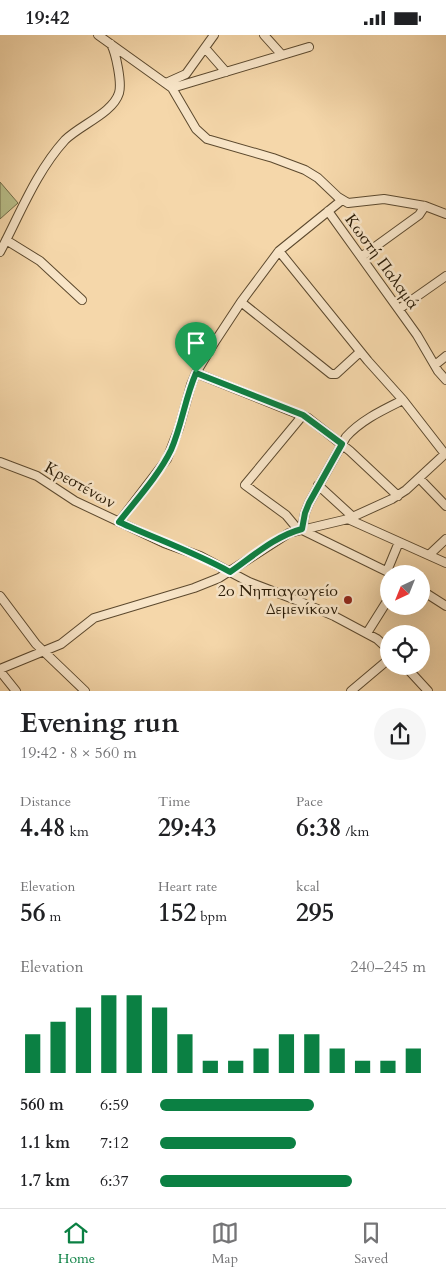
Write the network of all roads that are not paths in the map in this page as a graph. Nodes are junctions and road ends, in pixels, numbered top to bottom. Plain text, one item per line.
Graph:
1 (98, 35) edge
2 (106, 35) edge
3 (214, 35) edge
4 (264, 35) edge
5 (110, 43) junction
6 (308, 47) dead end
7 (205, 48) junction
8 (282, 55) junction
9 (226, 72) junction
10 (169, 85) junction
11 (342, 200) junction
12 (425, 206) junction
13 (328, 211) junction
14 (446, 214) edge
15 (6, 240) junction
16 (279, 251) junction
17 (0, 252) edge
18 (361, 257) junction
19 (446, 275) edge
20 (82, 300) dead end
21 (241, 302) junction
22 (399, 309) junction
23 (360, 352) junction
24 (446, 356) edge
25 (435, 365) junction
26 (196, 373) junction
27 (446, 380) edge
28 (403, 400) junction
29 (303, 415) junction
30 (342, 444) junction
31 (445, 454) edge
32 (0, 462) edge
33 (419, 478) junction
34 (318, 485) junction
35 (398, 496) junction
36 (446, 506) edge
37 (351, 518) junction
38 (119, 522) junction
39 (302, 529) junction
40 (446, 539) edge
41 (398, 542) junction
42 (429, 555) junction
43 (446, 563) edge
44 (392, 565) edge
45 (380, 567) edge
46 (230, 572) junction
47 (0, 595) edge
48 (430, 596) edge
49 (446, 606) edge
50 (380, 612) edge
51 (367, 633) junction
52 (380, 641) edge
53 (42, 651) junction
54 (380, 667) edge
55 (0, 670) edge
56 (413, 675) edge
57 (16, 691) edge
58 (85, 691) edge
59 (352, 691) edge
60 (428, 691) edge

1 - 5 street
2 - 5 street
3 - 7 street
4 - 8 street
5 - 10 street
5 - 15 street
6 - 8 street
7 - 9 street
7 - 10 street
8 - 9 street
9 - 10 street
10 - 11 street
11 - 12 street
11 - 13 street
12 - 14 street
12 - 18 street
13 - 16 street
13 - 18 street, Κωστή Παλαμά
15 - 17 street
15 - 20 street
16 - 21 street
16 - 23 street
18 - 22 street, Κωστή Παλαμά
19 - 22 street
21 - 23 street
21 - 26 street
22 - 25 street, Κωστή Παλαμά
23 - 28 street
24 - 25 street
25 - 27 street, Κωστή Παλαμά
26 - 29 street
26 - 38 street
28 - 30 street
28 - 31 street
29 - 30 street
29 - 39 street
30 - 34 street
30 - 35 street
31 - 33 street
32 - 38 street, Κρεστένων
33 - 35 street
33 - 36 street
34 - 37 street
34 - 39 street
35 - 37 street
37 - 39 street
37 - 41 street
38 - 46 street, Κρεστένων
39 - 45 street
39 - 46 street
40 - 42 street
41 - 42 street
41 - 44 street
42 - 43 street
46 - 51 street, Κρεστένων
46 - 53 street
47 - 53 street
48 - 49 street
50 - 51 street
51 - 52 street, Κρεστένων
53 - 55 street
53 - 58 street
54 - 59 street
55 - 57 street
56 - 60 street

